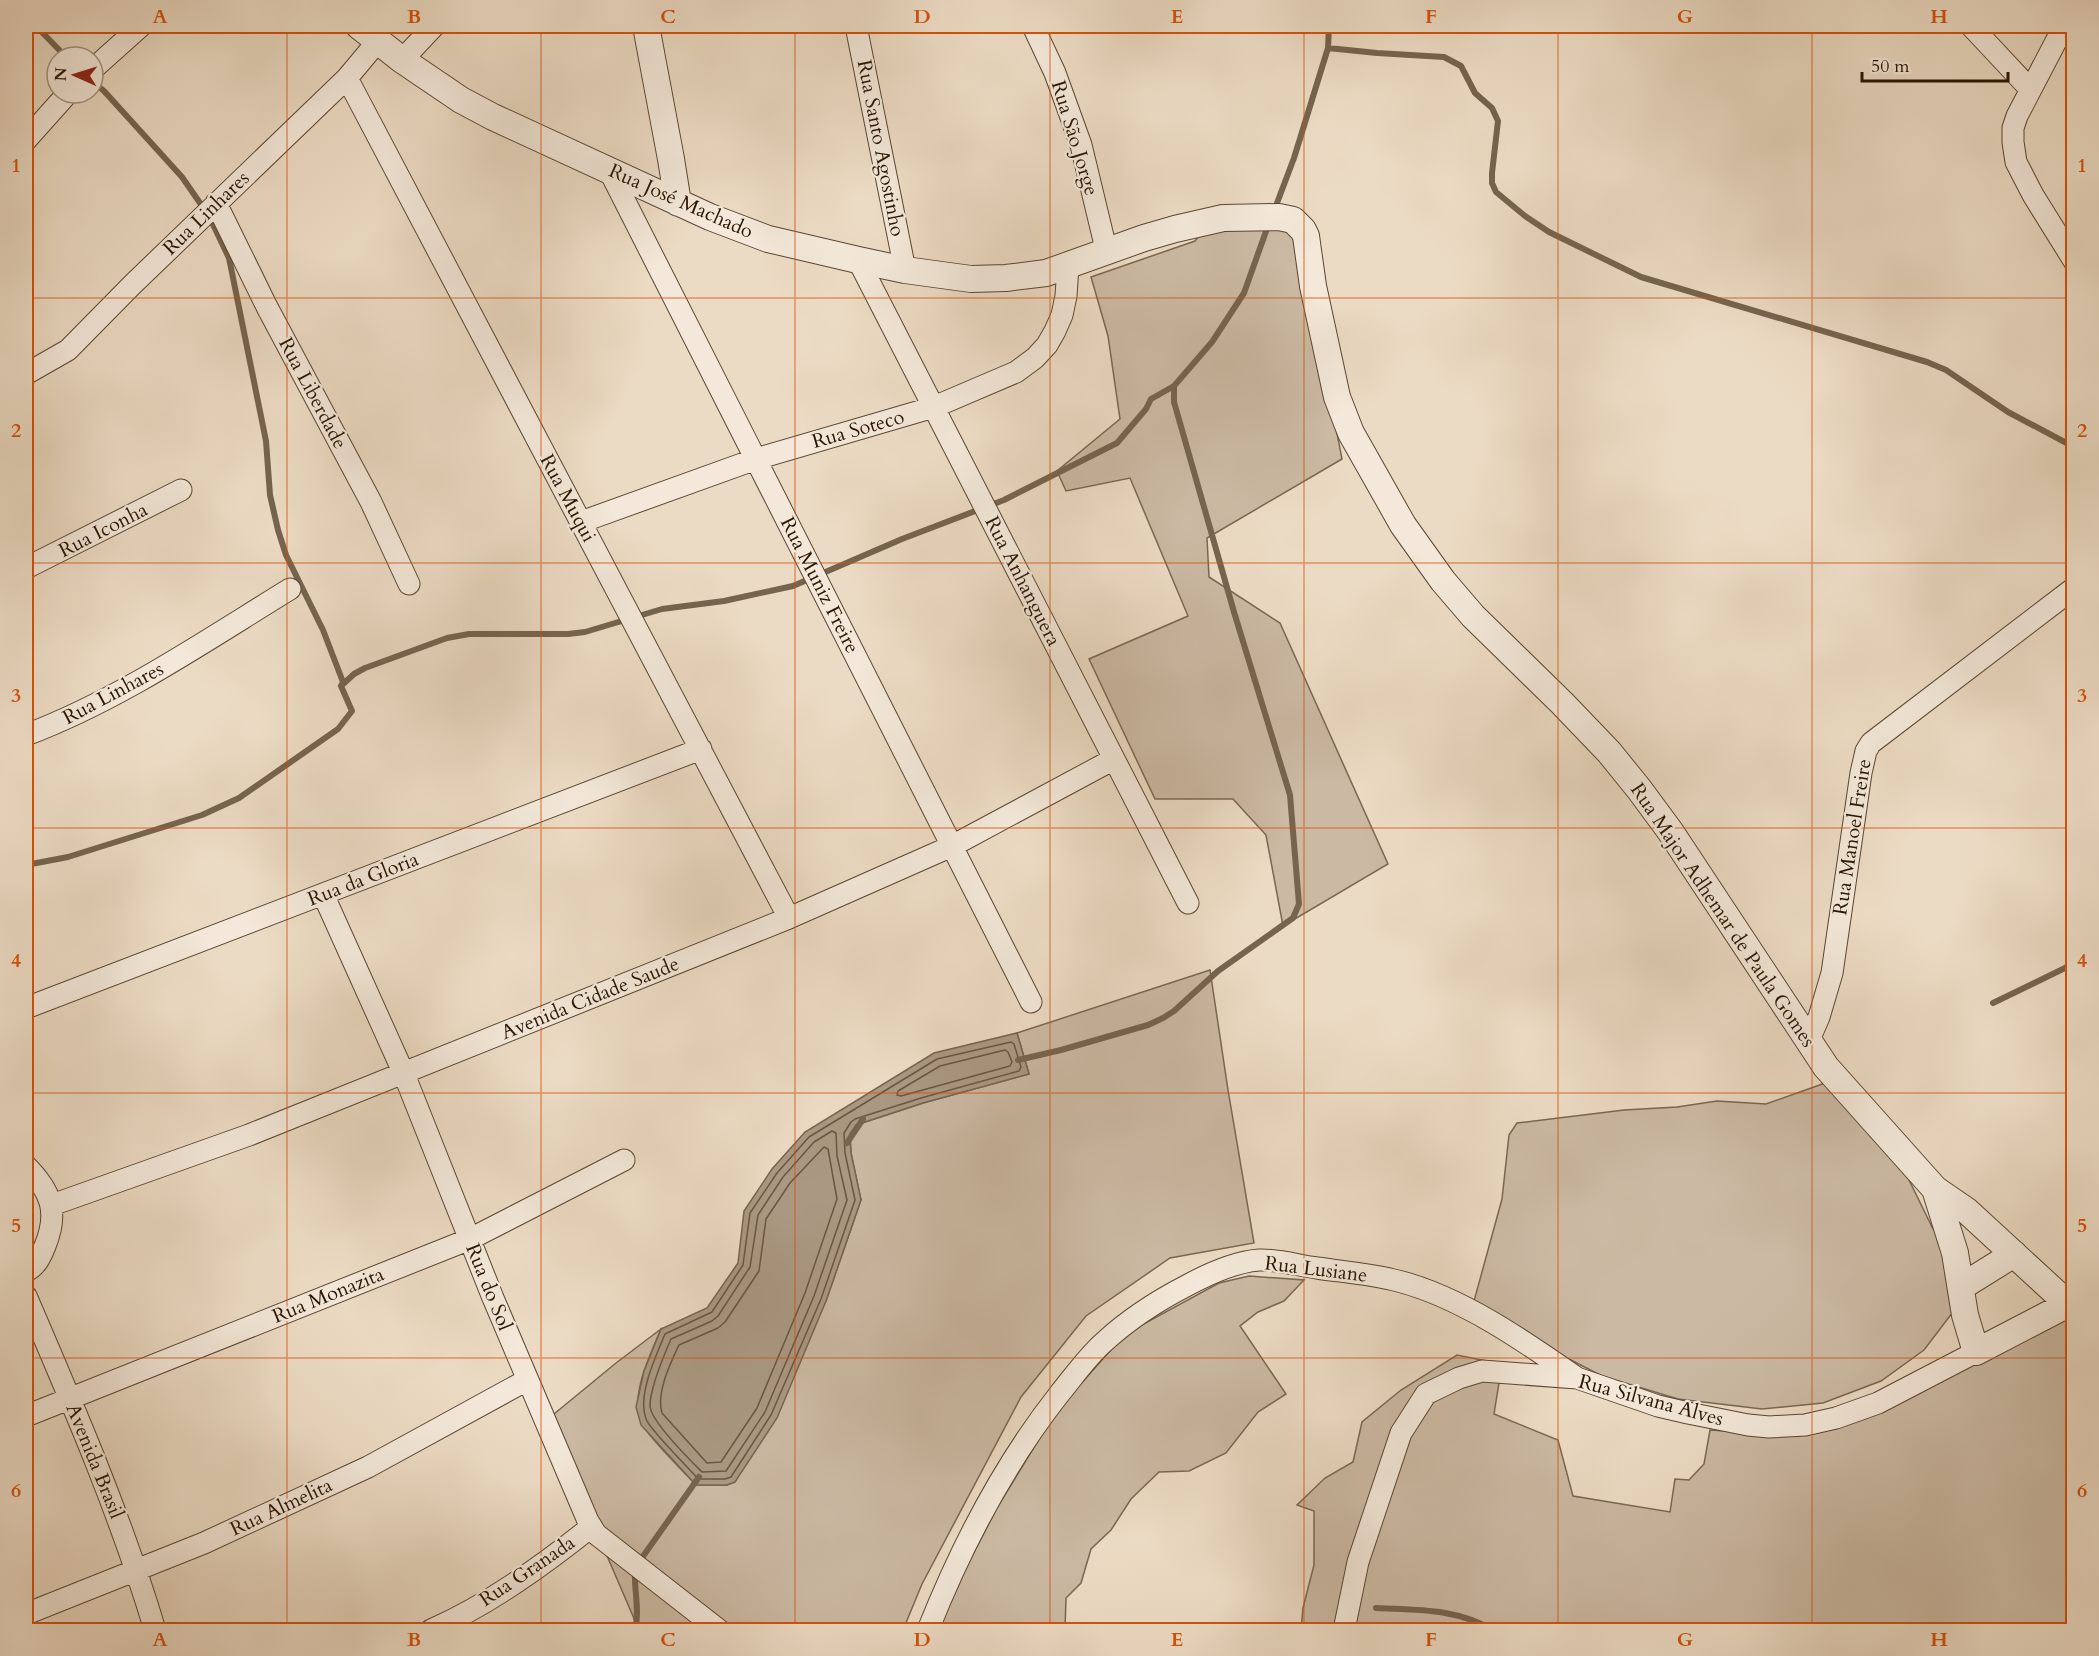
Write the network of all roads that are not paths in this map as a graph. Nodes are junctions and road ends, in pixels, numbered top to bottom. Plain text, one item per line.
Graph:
1 (141, 26) edge
2 (434, 26) edge
3 (646, 26) edge
4 (856, 26) edge
5 (1033, 26) edge
6 (1971, 26) edge
7 (2064, 26) edge
8 (368, 33) edge
9 (105, 58) edge
10 (402, 60) junction
11 (347, 78) junction
12 (2030, 89) junction
13 (57, 105) edge
14 (26, 140) edge
15 (608, 168) junction
16 (216, 203) junction
17 (678, 203) junction
18 (1279, 217) joint
19 (1107, 253) junction
20 (858, 260) junction
21 (2073, 261) edge
22 (1068, 266) junction
23 (905, 270) junction
24 (26, 374) edge
25 (934, 407) junction
26 (756, 459) junction
27 (181, 490) dead end
28 (581, 522) junction
29 (26, 568) edge
30 (409, 584) dead end
31 (2073, 588) edge
32 (290, 589) dead end
33 (26, 735) edge
34 (701, 749) junction
35 (1114, 759) junction
36 (952, 846) junction
37 (323, 894) junction
38 (1188, 903) dead end
39 (789, 918) junction
40 (1031, 1002) dead end
41 (26, 1008) edge
42 (1809, 1040) junction
43 (404, 1074) junction
44 (624, 1160) dead end
45 (26, 1166) edge
46 (1935, 1189) junction
47 (52, 1205) junction
48 (470, 1239) junction
49 (2014, 1254) junction
50 (26, 1272) edge
51 (1961, 1287) junction
52 (26, 1296) edge
53 (2071, 1303) edge
54 (1976, 1352) junction
55 (1577, 1378) junction
56 (527, 1380) junction
57 (70, 1398) junction
58 (26, 1416) edge
59 (591, 1527) junction
60 (137, 1569) junction
61 (26, 1614) edge
62 (155, 1630) edge
63 (431, 1630) edge
64 (719, 1630) edge
65 (928, 1630) edge
66 (1344, 1630) edge

1 - 9 street
2 - 10 street
3 - 17 street
4 - 23 street, Rua Santo Agostinho
5 - 19 street, Rua São Jorge
6 - 12 street
7 - 12 street
8 - 10 street, Rua José Machado
8 - 11 street, Rua Linhares
10 - 15 street, Rua José Machado
11 - 16 street, Rua Linhares
11 - 28 street, Rua Muqui
12 - 21 street
13 - 14 street
15 - 17 street, Rua José Machado
15 - 26 street, Rua Muniz Freire
16 - 24 street, Rua Linhares
16 - 30 street, Rua Liberdade
17 - 20 street, Rua José Machado
18 - 19 street, Rua José Machado
18 - 42 street, Rua Major Adhemar de Paula Gomes
19 - 22 street, Rua José Machado
20 - 23 street, Rua José Machado
20 - 25 street, Rua Anhanguera
22 - 23 street, Rua José Machado
22 - 25 street, Rua Soteco
25 - 26 street, Rua Soteco
25 - 35 street, Rua Anhanguera
26 - 28 street, Rua Soteco
26 - 36 street, Rua Muniz Freire
27 - 29 street, Rua Iconha
28 - 34 street, Rua Muqui
31 - 42 street, Rua Manoel Freire
32 - 33 street, Rua Linhares
34 - 37 street, Rua da Gloria
34 - 39 street, Rua Muqui
35 - 36 street, Avenida Cidade Saude
35 - 38 street, Rua Anhanguera
36 - 39 street, Avenida Cidade Saude
36 - 40 street, Rua Muniz Freire
37 - 41 street, Rua da Gloria
37 - 43 street, Rua do Sol
39 - 43 street, Avenida Cidade Saude
42 - 46 street, Rua Major Adhemar de Paula Gomes
43 - 47 street, Avenida Cidade Saude
43 - 48 street, Rua do Sol
44 - 48 street, Rua Monazita
45 - 47 street
46 - 49 street, Rua Major Adhemar de Paula Gomes
46 - 51 street, Rua Major Adhemar de Paula Gomes
47 - 50 street
48 - 56 street, Rua do Sol
48 - 57 street, Rua Monazita
49 - 51 street
49 - 53 street, Rua Major Adhemar de Paula Gomes
51 - 54 street, Rua Major Adhemar de Paula Gomes
52 - 57 street, Avenida Brasil
53 - 54 street, Rua Silvana Alves
54 - 55 street, Rua Silvana Alves
55 - 65 street, Rua Lusiane
55 - 66 street, Rua Silvana Alves
56 - 59 street, Rua do Sol
56 - 60 street, Rua Almelita
57 - 58 street, Rua Monazita
57 - 60 street, Avenida Brasil
59 - 63 street, Rua Granada
59 - 64 street, Rua do Sol
60 - 61 street, Rua Almelita
60 - 62 street, Avenida Brasil

